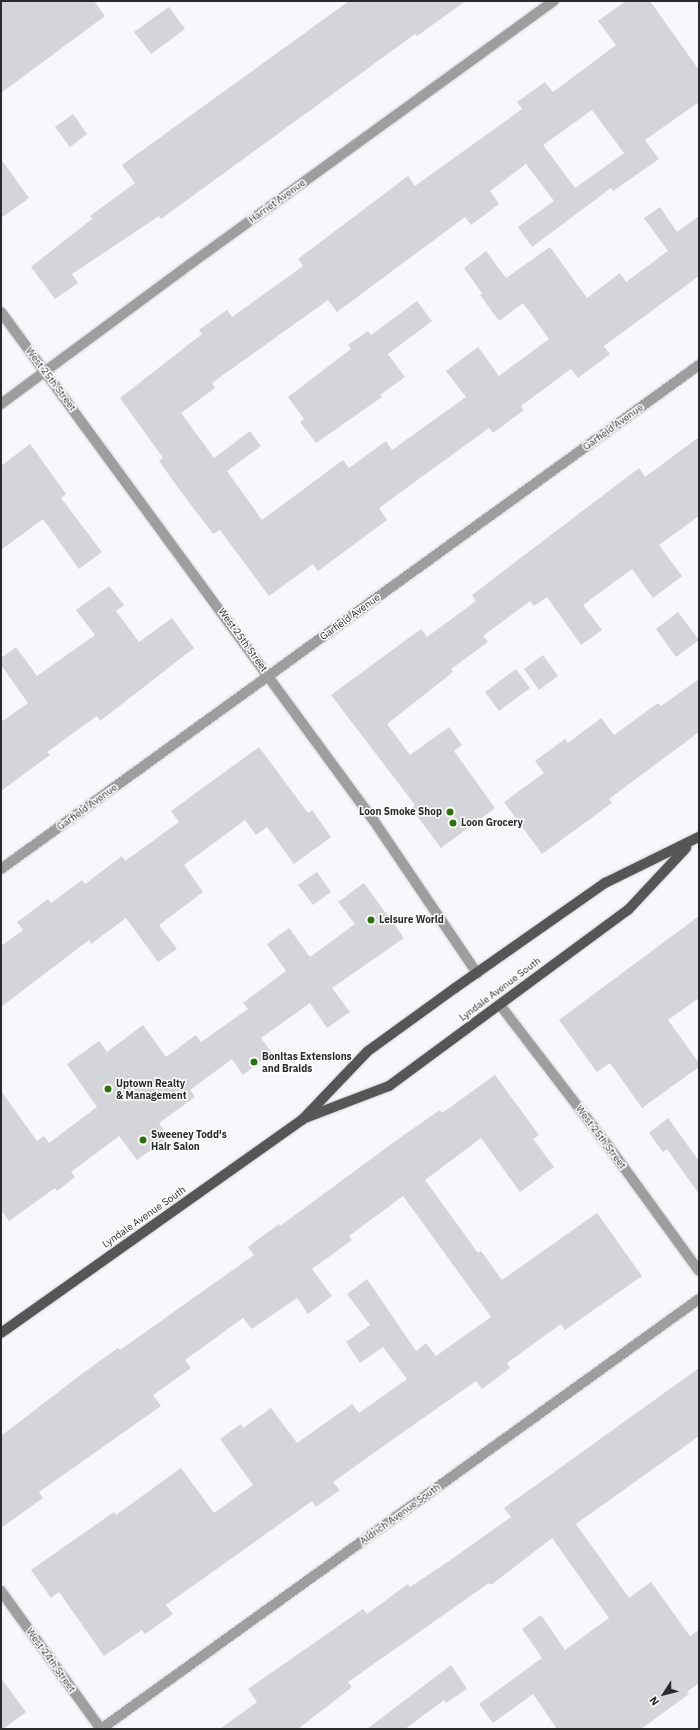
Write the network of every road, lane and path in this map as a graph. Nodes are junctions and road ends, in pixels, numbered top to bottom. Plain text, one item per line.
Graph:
1 (554, 1) edge
2 (1, 312) edge
3 (699, 365) edge
4 (46, 372) junction
5 (1, 404) edge
6 (269, 676) junction
7 (699, 837) edge
8 (690, 844) junction
9 (1, 869) edge
10 (477, 973) junction
11 (500, 1004) junction
12 (302, 1120) junction
13 (699, 1271) edge
14 (699, 1299) edge
15 (1, 1333) edge
16 (1, 1591) edge
17 (101, 1729) edge

1 - 4 street, Harriet Avenue
2 - 4 street, West 25th Street
3 - 6 street, Garfield Avenue
4 - 5 street, Harriet Avenue
4 - 6 street, West 25th Street
6 - 9 street, Garfield Avenue
6 - 10 street, West 25th Street
7 - 8 main road, Lyndale Avenue South
8 - 10 main road, Lyndale Avenue South
8 - 11 main road, Lyndale Avenue South
10 - 12 main road, Lyndale Avenue South
11 - 12 main road, Lyndale Avenue South
11 - 13 street, West 25th Street
12 - 15 main road, Lyndale Avenue South
14 - 17 street, Aldrich Avenue South
16 - 17 street, West 24th Street

